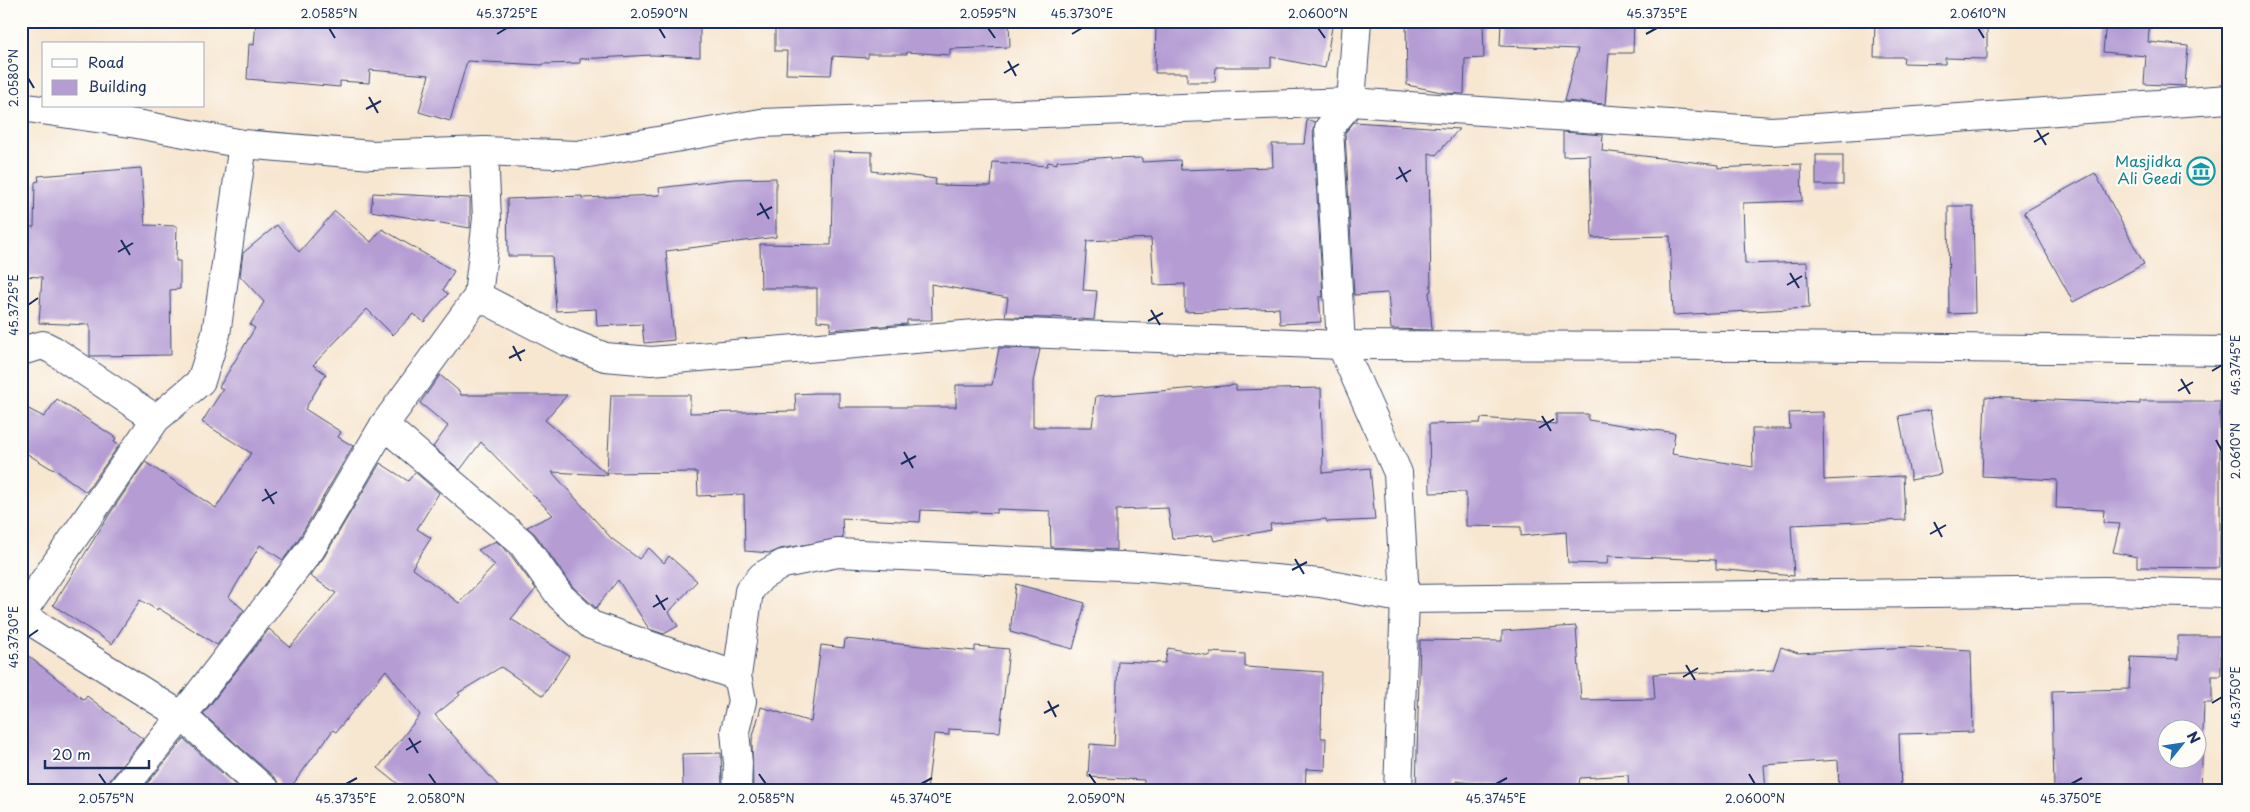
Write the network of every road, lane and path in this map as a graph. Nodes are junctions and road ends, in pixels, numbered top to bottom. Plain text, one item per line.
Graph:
1 (1357, 21) edge
2 (2229, 99) edge
3 (1351, 102) junction
4 (21, 107) edge
5 (243, 144) junction
6 (484, 151) junction
7 (478, 296) junction
8 (1342, 345) junction
9 (21, 350) edge
10 (2229, 351) edge
11 (156, 419) junction
12 (384, 425) junction
13 (2229, 594) edge
14 (1405, 599) junction
15 (21, 614) edge
16 (737, 676) junction
17 (182, 716) junction
18 (121, 791) edge
19 (266, 791) edge
20 (737, 791) edge
21 (1398, 791) edge

1 - 3 street
2 - 3 street
3 - 6 street
3 - 8 street
4 - 5 street
5 - 6 street
5 - 11 street
6 - 7 street
7 - 8 street
7 - 12 street
8 - 10 street
8 - 14 street
9 - 11 street
11 - 15 street
12 - 16 street
12 - 17 street
13 - 14 street
14 - 16 street
14 - 21 street
15 - 17 street
16 - 20 street
17 - 18 street
17 - 19 street

